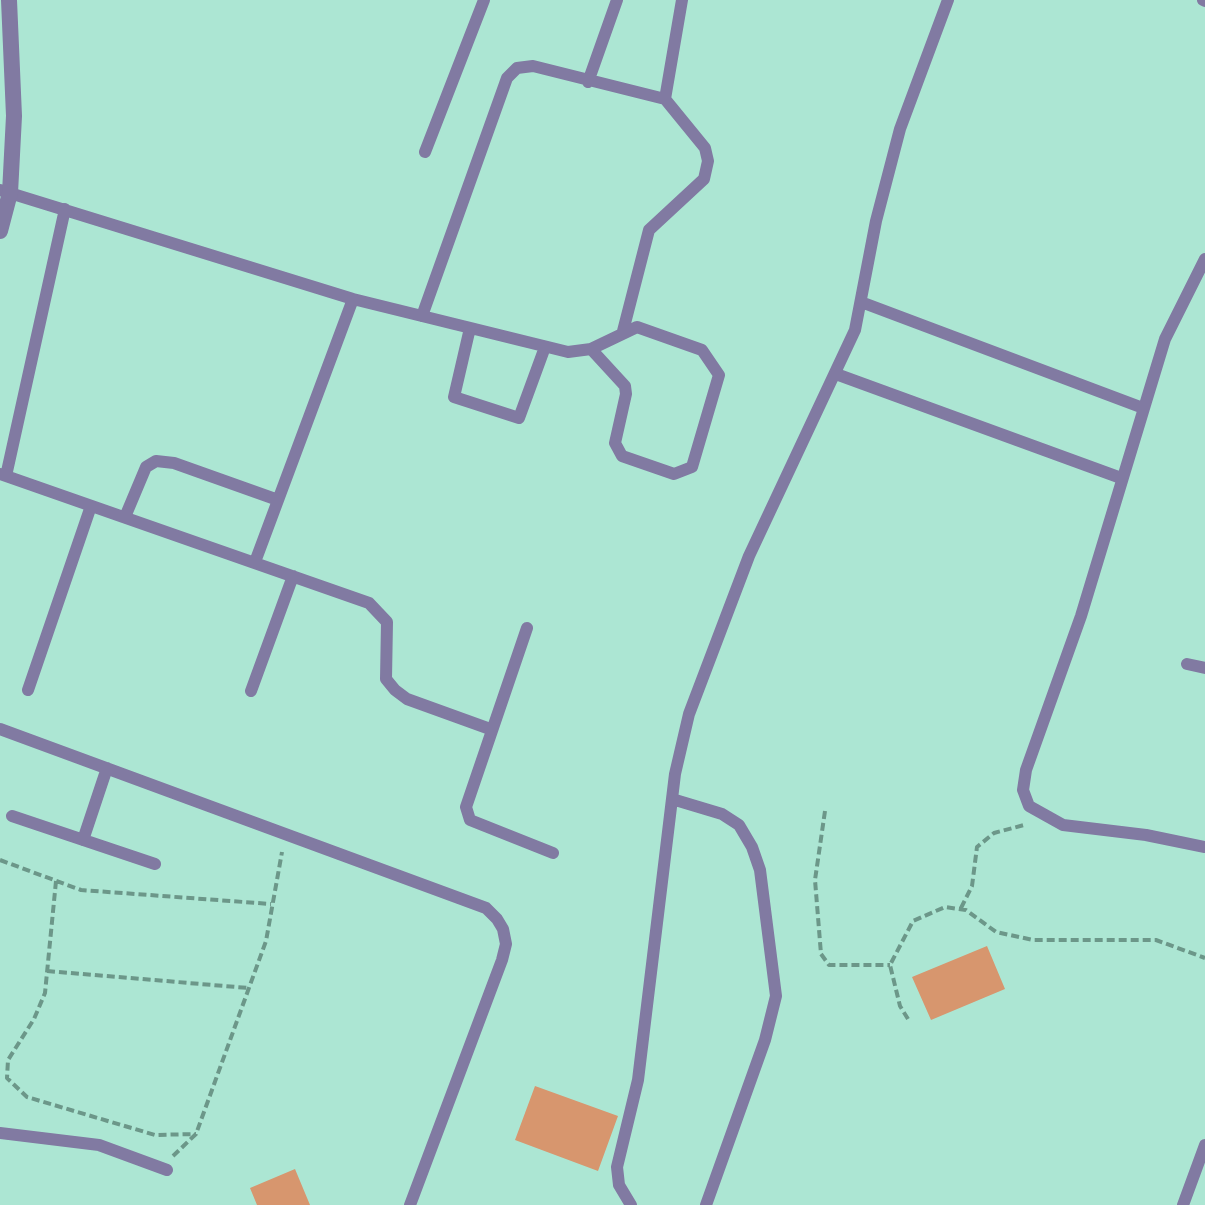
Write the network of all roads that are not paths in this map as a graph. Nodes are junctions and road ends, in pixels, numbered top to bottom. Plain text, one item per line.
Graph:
1 (9, 0) edge
2 (484, 0) edge
3 (617, 0) edge
4 (682, 0) edge
5 (948, 0) edge
6 (588, 82) junction
7 (665, 99) junction
8 (7, 114) edge
9 (425, 152) dead end
10 (5, 191) edge
11 (65, 209) junction
12 (0, 231) edge
13 (1205, 259) edge
14 (353, 299) junction
15 (861, 302) junction
16 (422, 316) junction
17 (470, 328) junction
18 (623, 331) junction
19 (545, 347) junction
20 (591, 349) junction
21 (836, 374) junction
22 (1143, 408) junction
23 (3, 475) edge
24 (1121, 478) junction
25 (278, 500) junction
26 (91, 506) junction
27 (125, 517) junction
28 (255, 562) junction
29 (293, 576) junction
30 (527, 628) dead end
31 (1187, 664) dead end
32 (1205, 668) edge
33 (28, 690) dead end
34 (251, 691) dead end
35 (0, 729) edge
36 (490, 729) junction
37 (107, 768) junction
38 (672, 799) junction
39 (12, 816) dead end
40 (83, 840) junction
41 (1205, 847) edge
42 (553, 853) dead end
43 (155, 864) dead end
44 (0, 1133) edge
45 (1205, 1145) edge
46 (164, 1168) road end
47 (410, 1205) edge
48 (631, 1205) edge
49 (706, 1205) edge
50 (1183, 1205) edge

1 - 8 street
2 - 9 lane
3 - 6 lane
4 - 7 lane
5 - 15 lane
6 - 7 lane
6 - 16 lane
7 - 18 lane
8 - 10 street
10 - 11 lane
10 - 12 street
11 - 14 lane
11 - 23 lane
13 - 22 lane
14 - 16 lane
14 - 25 lane
15 - 21 lane
15 - 22 lane
16 - 17 lane
17 - 19 lane
17 - 19 lane
18 - 20 lane
18 - 20 lane
19 - 20 lane
21 - 24 lane
21 - 38 lane
22 - 24 lane
23 - 26 lane
24 - 41 lane
25 - 27 lane
25 - 28 lane
26 - 27 lane
26 - 33 lane
27 - 28 lane
28 - 29 lane
29 - 34 lane
29 - 36 lane
30 - 36 lane
31 - 32 lane
35 - 37 lane
36 - 42 lane
37 - 40 lane
37 - 47 lane
38 - 48 lane
38 - 49 lane
39 - 40 lane
40 - 43 lane
44 - 46 lane
45 - 50 lane

